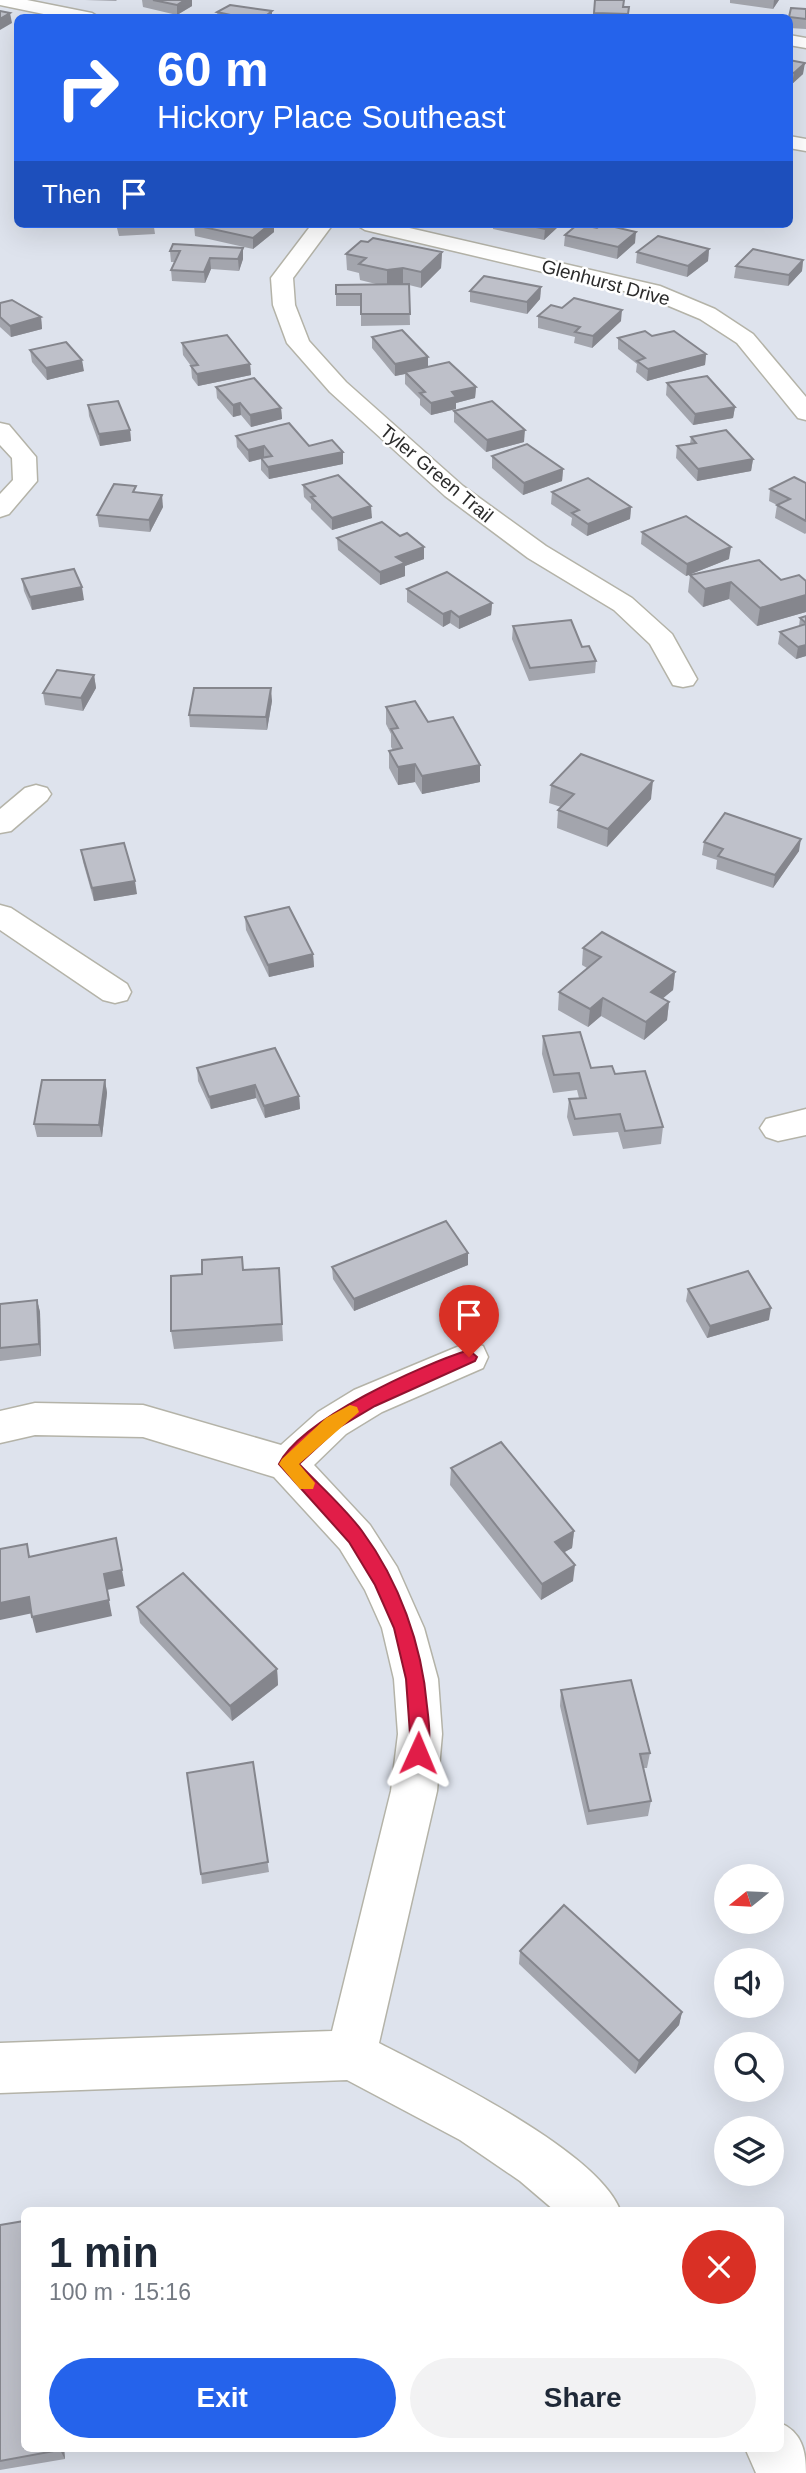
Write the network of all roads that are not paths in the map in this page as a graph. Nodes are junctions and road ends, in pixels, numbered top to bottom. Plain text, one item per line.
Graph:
1 (0, 0) edge
2 (72, 14) edge
3 (320, 228) edge
4 (382, 228) edge
5 (806, 414) edge
6 (0, 430) edge
7 (0, 509) edge
8 (683, 679) dead end
9 (36, 794) dead end
10 (0, 824) edge
11 (0, 915) edge
12 (115, 992) dead end
13 (469, 1357) dead end
14 (0, 1427) edge
15 (288, 1464) junction
16 (351, 2055) junction
17 (0, 2068) edge
18 (590, 2207) edge
19 (776, 2452) edge
20 (786, 2473) edge

1 - 2 street
3 - 8 street, Tyler Green Trail
4 - 5 street, Glenhurst Drive
6 - 7 street
9 - 10 street
11 - 12 street
13 - 15 street
14 - 15 street
15 - 16 street
16 - 17 street
16 - 18 street
19 - 20 street

